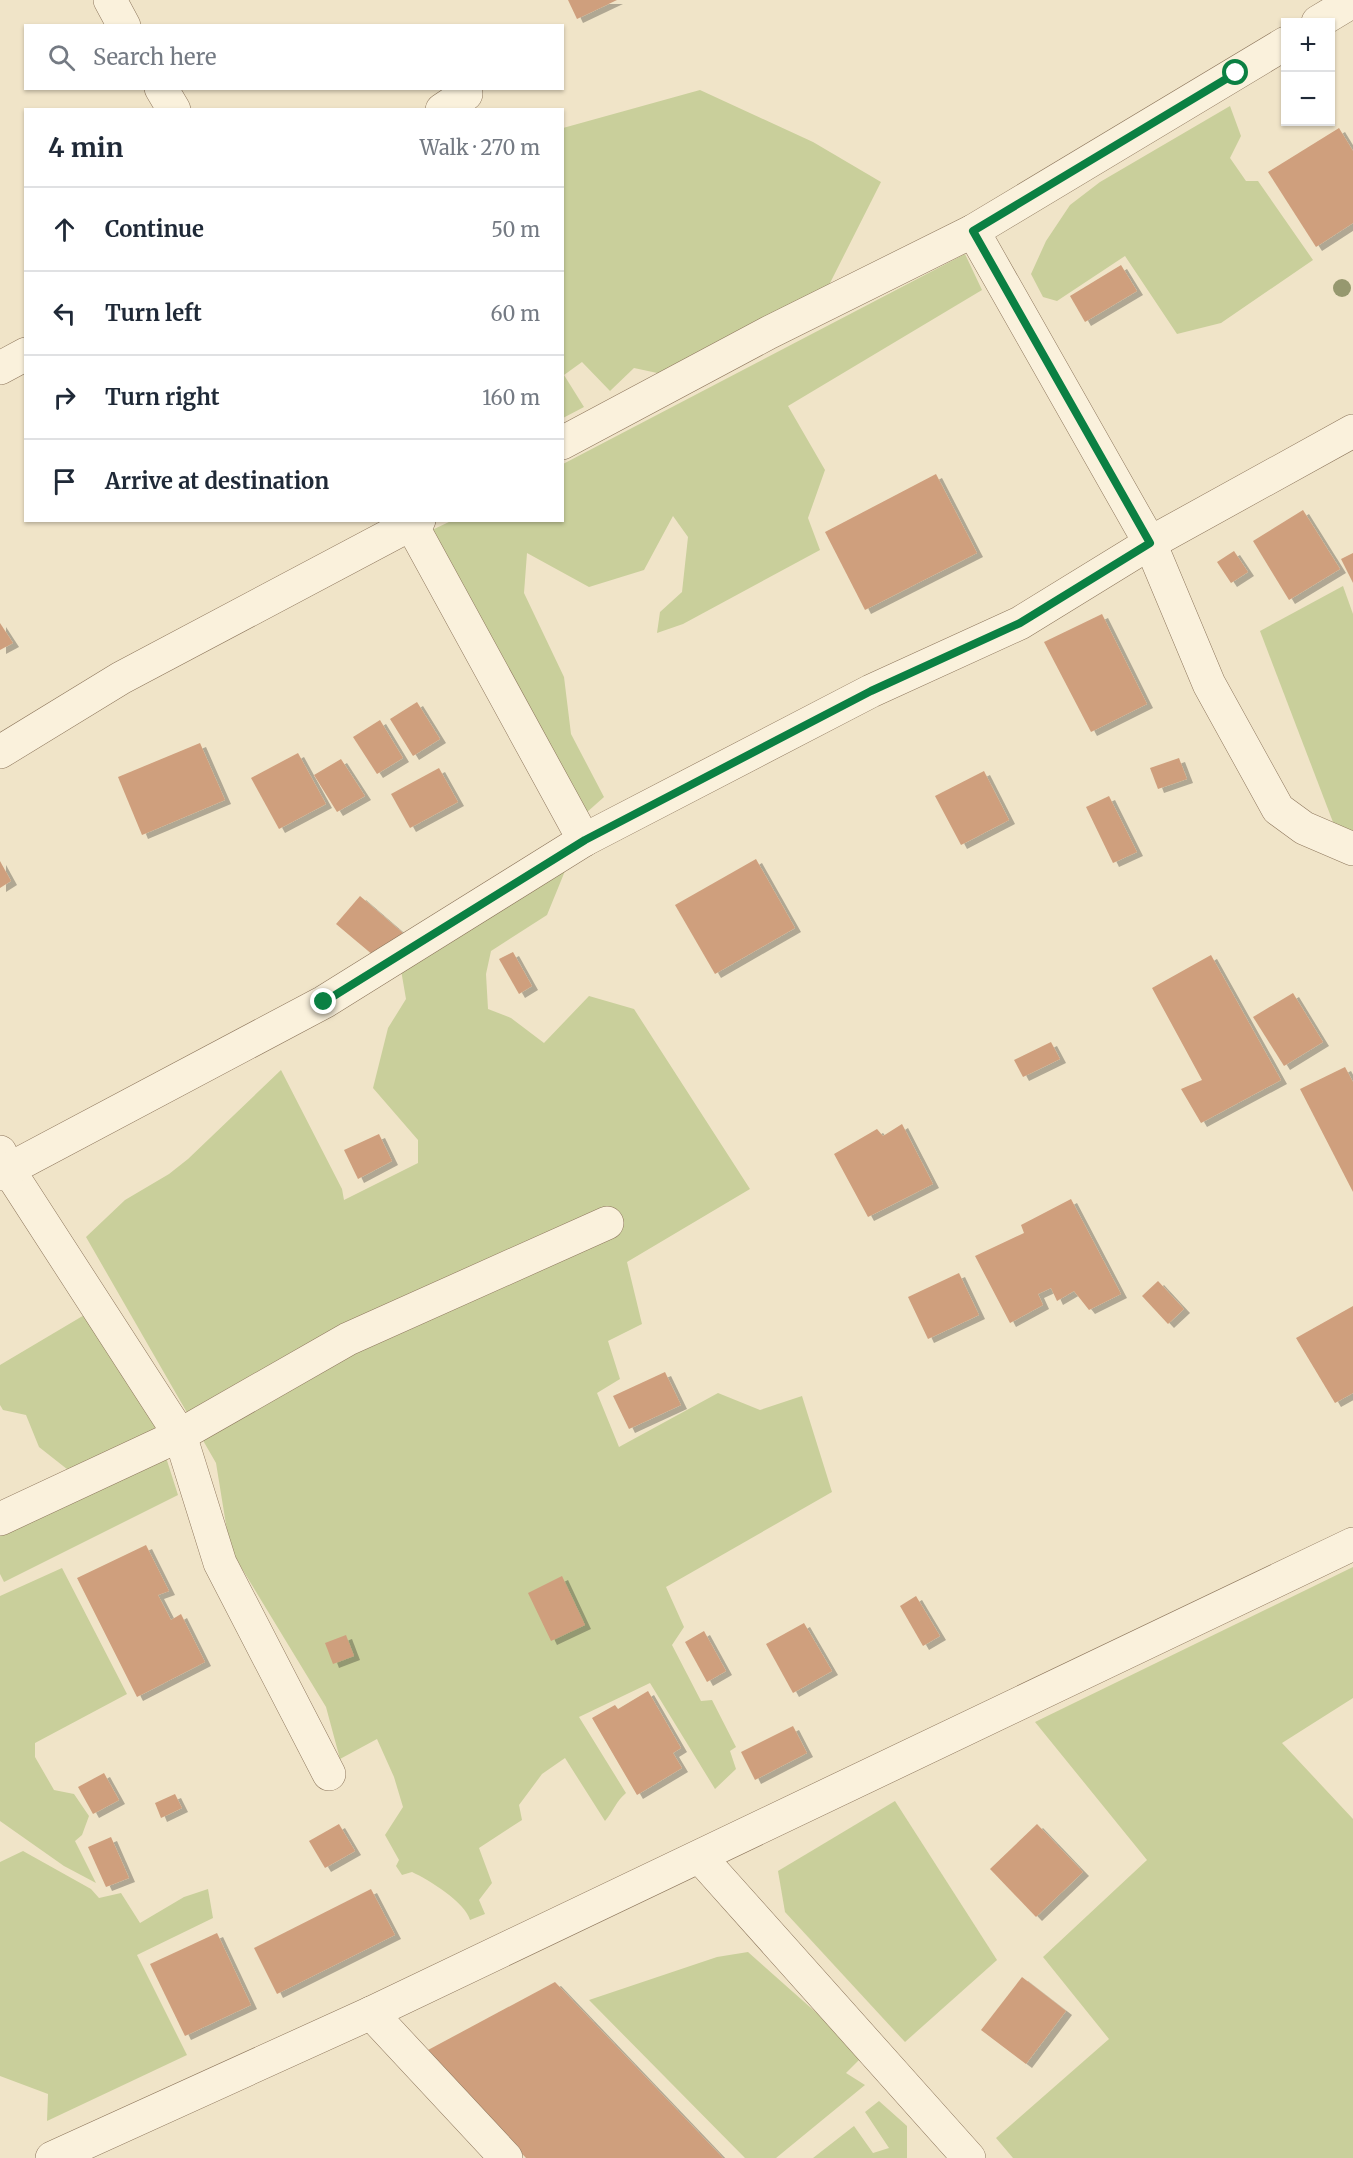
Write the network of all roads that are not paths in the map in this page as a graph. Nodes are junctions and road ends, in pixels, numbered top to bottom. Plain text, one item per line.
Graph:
1 (110, 0) edge
2 (1353, 1) edge
3 (1325, 18) edge
4 (123, 24) edge
5 (1281, 45) edge
6 (162, 90) edge
7 (173, 108) edge
8 (973, 231) junction
9 (24, 355) edge
10 (0, 368) edge
11 (1353, 431) edge
12 (564, 442) edge
13 (413, 522) edge
14 (1150, 543) junction
15 (0, 752) edge
16 (585, 840) junction
17 (1353, 849) edge
18 (3, 1165) edge
19 (607, 1223) dead end
20 (180, 1434) junction
21 (0, 1519) edge
22 (1353, 1544) edge
23 (330, 1774) dead end
24 (700, 1857) junction
25 (371, 2013) junction
26 (52, 2158) edge
27 (506, 2158) edge
28 (969, 2158) edge

1 - 4 street
2 - 3 street
5 - 8 street
6 - 7 street
8 - 12 street
8 - 14 street
9 - 10 street
11 - 14 street
13 - 15 street
13 - 16 street
14 - 16 street
14 - 17 street
16 - 18 street
18 - 20 street
19 - 20 street
20 - 21 street
20 - 23 street
22 - 24 street
24 - 25 street
24 - 28 street
25 - 26 street
25 - 27 street

